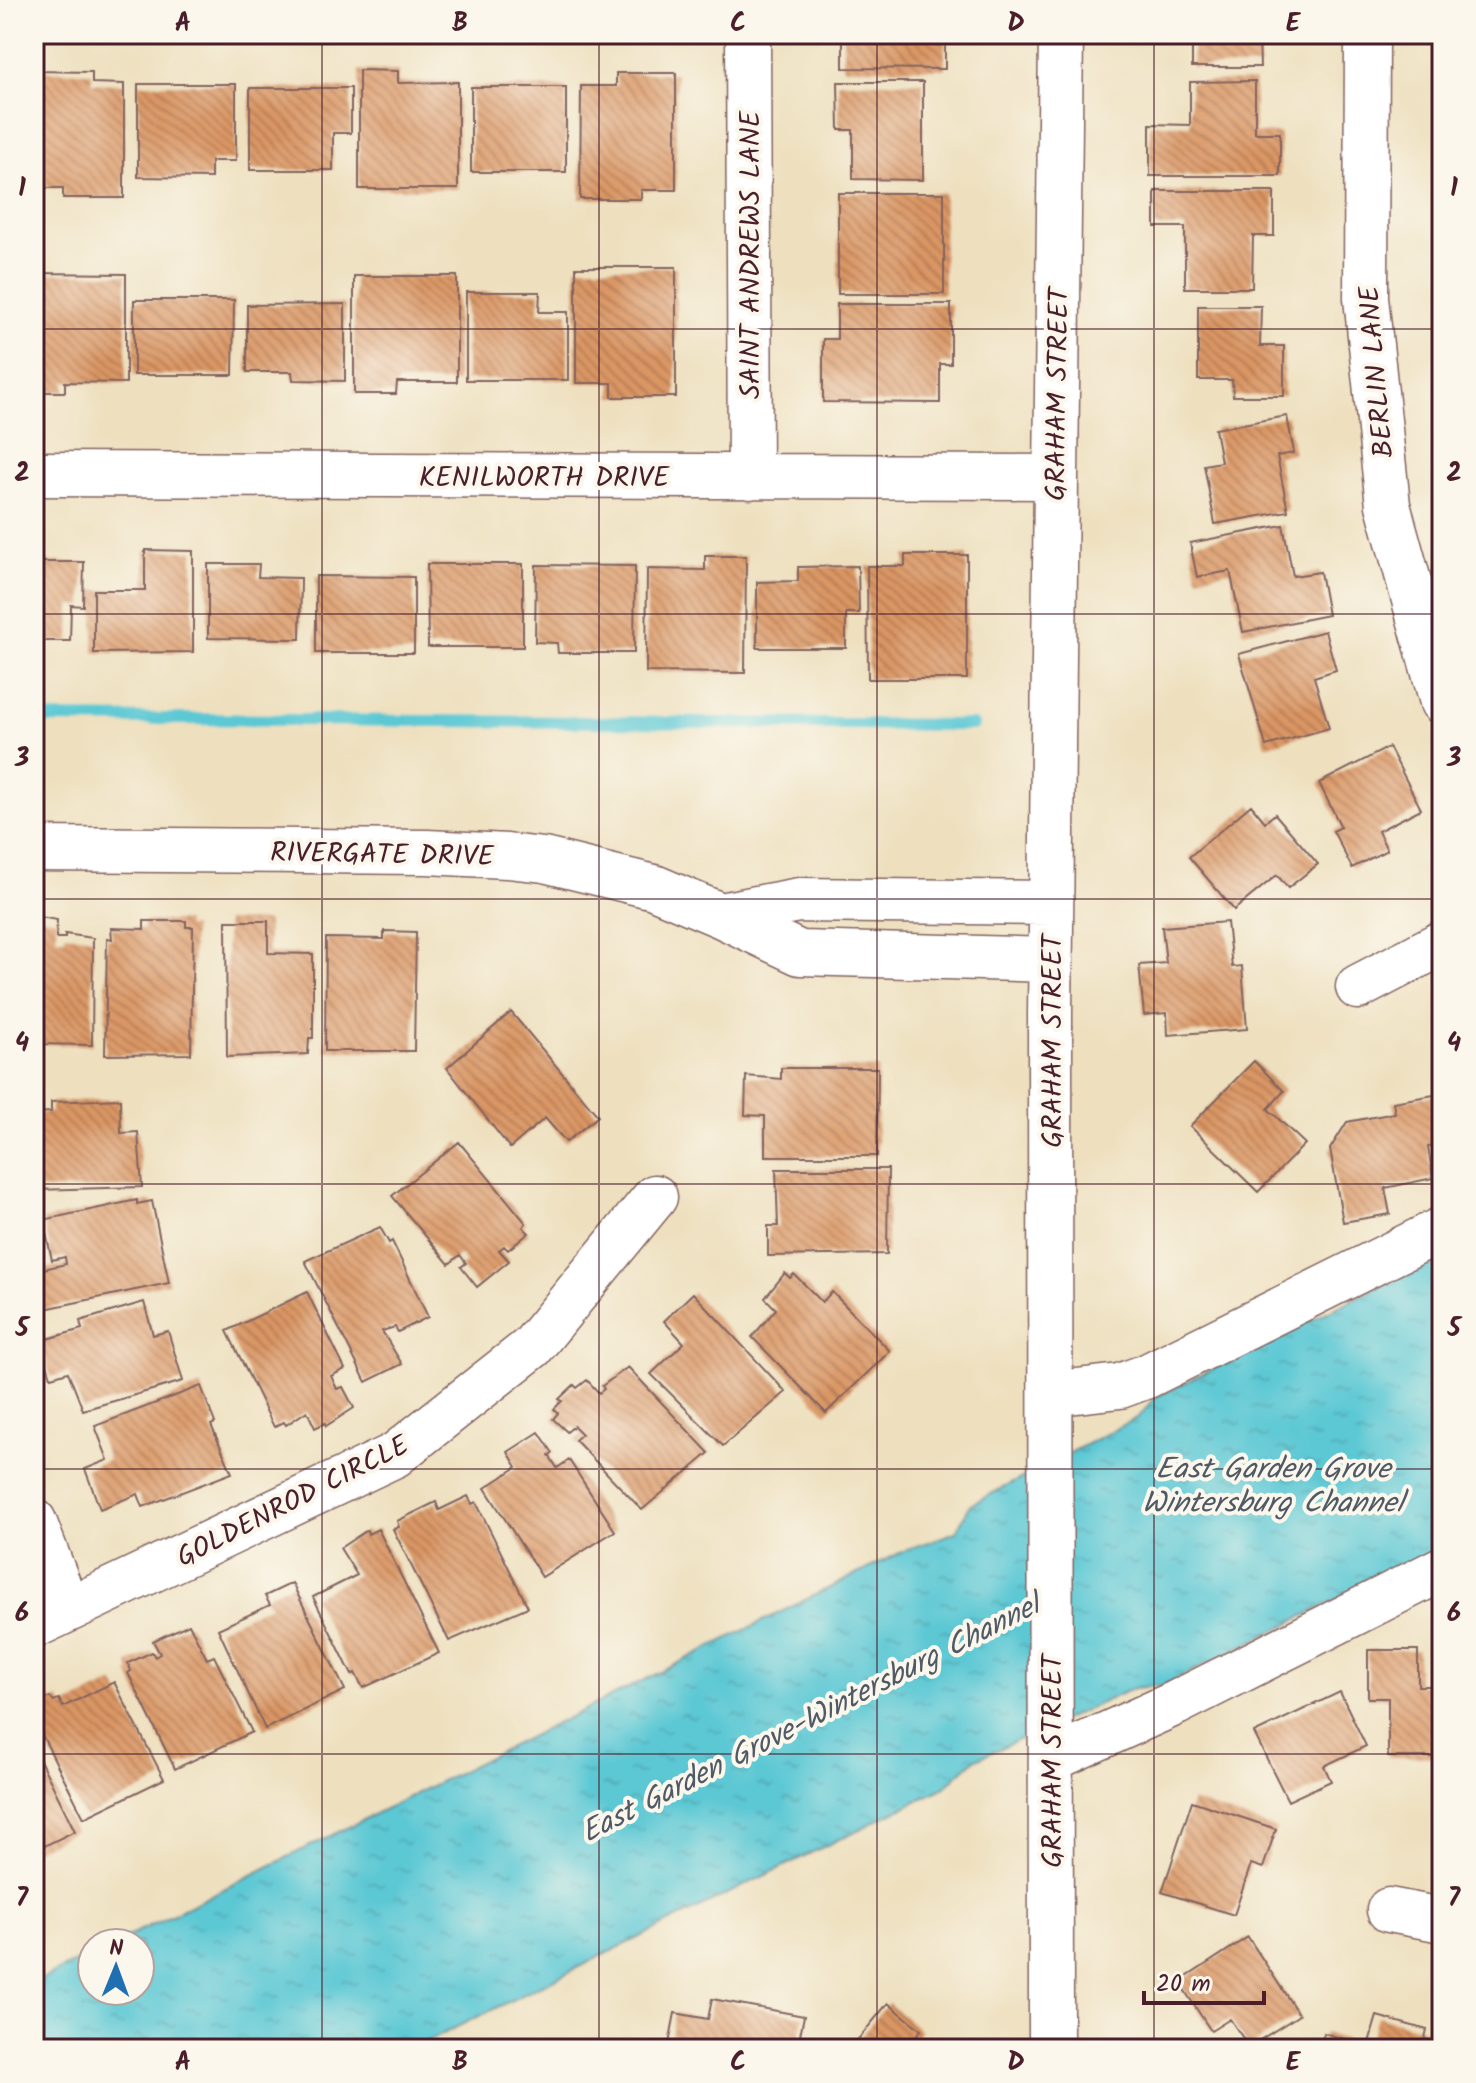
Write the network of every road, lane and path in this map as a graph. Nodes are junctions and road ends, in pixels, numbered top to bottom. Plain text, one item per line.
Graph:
1 (748, 34) edge
2 (1061, 34) edge
3 (1367, 34) edge
4 (34, 474) edge
5 (750, 477) junction
6 (1055, 477) junction
7 (1442, 702) edge
8 (34, 849) edge
9 (1051, 903) junction
10 (720, 915) junction
11 (1442, 943) edge
12 (1051, 960) junction
13 (1358, 987) dead end
14 (655, 1197) dead end
15 (1442, 1229) edge
16 (1051, 1394) junction
17 (34, 1521) edge
18 (1442, 1569) edge
19 (51, 1618) edge
20 (1052, 1759) junction
21 (1389, 1910) dead end
22 (1442, 1920) edge
23 (1051, 2049) edge

1 - 5 street, SAINT ANDREWS LANE
2 - 6 street, GRAHAM STREET
3 - 7 street, BERLIN LANE
4 - 5 street, KENILWORTH DRIVE
5 - 6 street, KENILWORTH DRIVE
6 - 9 street, GRAHAM STREET
8 - 10 street, RIVERGATE DRIVE
9 - 10 street
9 - 12 street, GRAHAM STREET
10 - 12 street, RIVERGATE DRIVE
11 - 13 street
12 - 16 street, GRAHAM STREET
14 - 19 street, GOLDENROD CIRCLE
15 - 16 street
16 - 20 street, GRAHAM STREET
17 - 19 street
18 - 20 street
20 - 23 street, GRAHAM STREET
21 - 22 street

